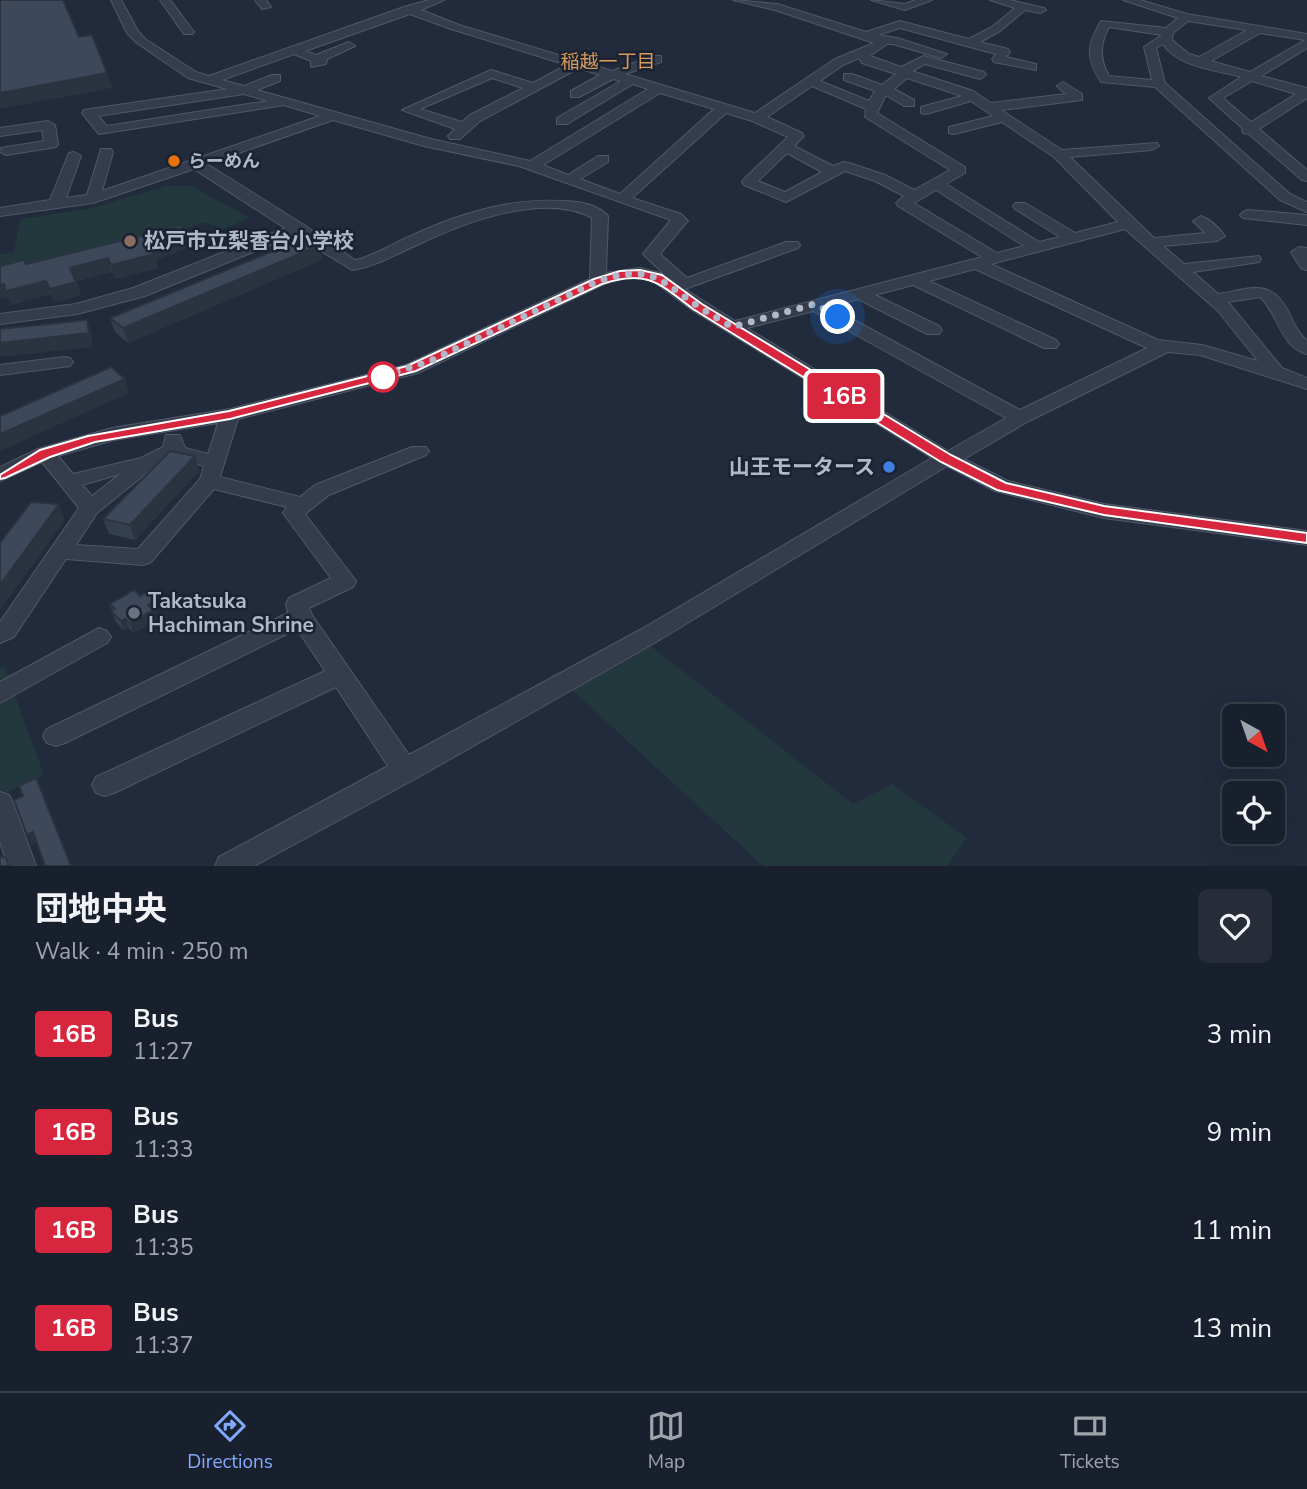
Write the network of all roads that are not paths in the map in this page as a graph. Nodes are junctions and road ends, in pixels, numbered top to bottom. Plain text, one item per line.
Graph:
1 (116, 0) edge
2 (165, 0) edge
3 (439, 0) edge
4 (738, 0) edge
5 (876, 0) edge
6 (927, 0) edge
7 (995, 0) edge
8 (1128, 0) edge
9 (1161, 0) edge
10 (759, 1) edge
11 (1146, 5) junction
12 (1022, 7) junction
13 (408, 9) junction
14 (1120, 9) dead end
15 (1040, 10) dead end
16 (1186, 17) junction
17 (1105, 23) junction
18 (1258, 29) junction
19 (188, 32) dead end
20 (1167, 36) junction
21 (1307, 37) edge
22 (874, 38) junction
23 (970, 43) junction
24 (1307, 43) edge
25 (349, 46) dead end
26 (293, 50) junction
27 (864, 52) junction
28 (657, 59) dead end
29 (957, 59) dead end
30 (1200, 62) junction
31 (580, 64) junction
32 (1032, 67) dead end
33 (902, 73) junction
34 (617, 74) junction
35 (848, 77) dead end
36 (1250, 77) junction
37 (276, 78) dead end
38 (633, 79) junction
39 (209, 80) junction
40 (810, 81) junction
41 (1159, 84) junction
42 (1063, 86) dead end
43 (534, 87) junction
44 (659, 88) junction
45 (245, 90) junction
46 (884, 90) junction
47 (959, 90) junction
48 (1306, 93) edge
49 (575, 94) dead end
50 (973, 97) junction
51 (283, 102) junction
52 (909, 103) dead end
53 (872, 107) junction
54 (990, 107) junction
55 (723, 108) junction
56 (926, 110) dead end
57 (335, 115) junction
58 (1005, 117) junction
59 (757, 118) junction
60 (562, 121) dead end
61 (464, 127) junction
62 (22, 129) junction
63 (954, 130) dead end
64 (1248, 130) junction
65 (0, 132) edge
66 (1152, 146) dead end
67 (444, 147) junction
68 (785, 147) junction
69 (106, 152) dead end
70 (3, 154) edge
71 (1059, 154) junction
72 (74, 156) dead end
73 (603, 159) dead end
74 (195, 163) junction
75 (532, 166) junction
76 (831, 171) junction
77 (1307, 177) edge
78 (569, 181) junction
79 (936, 184) junction
80 (93, 199) junction
81 (622, 200) junction
82 (908, 200) junction
83 (56, 204) junction
84 (1020, 206) dead end
85 (1307, 208) edge
86 (0, 212) edge
87 (1248, 215) dead end
88 (1307, 220) edge
89 (1201, 221) dead end
90 (1128, 223) junction
91 (299, 228) junction
92 (1072, 238) junction
93 (1151, 243) junction
94 (792, 245) dead end
95 (1036, 247) junction
96 (1307, 253) edge
97 (995, 258) junction
98 (1253, 259) dead end
99 (975, 263) junction
100 (1307, 265) edge
101 (1181, 269) junction
102 (913, 279) junction
103 (598, 281) junction
104 (680, 286) junction
105 (859, 293) junction
106 (1215, 299) junction
107 (815, 304) junction
108 (0, 319) edge
109 (732, 327) junction
110 (933, 330) dead end
111 (1050, 345) dead end
112 (1165, 346) junction
113 (1307, 349) edge
114 (64, 362) dead end
115 (0, 370) edge
116 (1276, 372) junction
117 (1307, 384) edge
118 (230, 415) junction
119 (1020, 418) junction
120 (176, 425) junction
121 (175, 449) junction
122 (419, 451) dead end
123 (45, 453) junction
124 (946, 458) junction
125 (145, 464) junction
126 (212, 471) junction
127 (0, 475) edge
128 (69, 482) junction
129 (302, 504) junction
130 (90, 508) junction
131 (1307, 538) edge
132 (60, 551) junction
133 (301, 617) junction
134 (0, 634) edge
135 (99, 636) dead end
136 (340, 674) junction
137 (0, 694) edge
138 (56, 736) dead end
139 (406, 771) junction
140 (105, 785) dead end
141 (0, 803) edge
142 (22, 866) edge
143 (229, 866) edge

1 - 39 street
2 - 19 street
3 - 13 street
4 - 10 street
5 - 6 street
7 - 12 street
8 - 11 street
9 - 11 street
10 - 22 street
11 - 16 street
12 - 15 street
12 - 23 street
13 - 26 street
13 - 31 street
14 - 17 street
16 - 18 street
16 - 20 street
17 - 20 street
17 - 41 street
18 - 21 street
18 - 30 street
20 - 30 street
20 - 41 street
22 - 23 street
22 - 27 street
22 - 29 street
23 - 32 street
24 - 36 street
25 - 26 street
26 - 39 street
27 - 33 street
27 - 40 street
28 - 34 street
30 - 36 street
31 - 34 street
31 - 43 street
33 - 46 street
33 - 47 street
33 - 47 street
34 - 38 street
34 - 49 street
35 - 46 street
36 - 48 street
36 - 64 street
37 - 45 street
38 - 44 street
38 - 60 street
39 - 45 street
40 - 53 street
40 - 59 street
41 - 85 street
42 - 54 street
43 - 61 street
43 - 61 street
44 - 55 street
44 - 75 street
45 - 51 street
45 - 51 street
46 - 52 street
46 - 53 street
47 - 50 street
48 - 64 street
50 - 54 street
50 - 56 street
51 - 57 street
53 - 79 street
54 - 58 street
55 - 59 street
55 - 81 street
57 - 67 street
57 - 74 street
58 - 63 street
58 - 71 street
59 - 68 street
61 - 67 street
62 - 65 street
62 - 70 street
62 - 70 street
64 - 77 street
66 - 71 street
67 - 75 street
68 - 76 street
68 - 76 street
69 - 80 street
71 - 90 street
72 - 83 street
73 - 78 street
74 - 80 street
74 - 91 street
75 - 78 street
76 - 82 street
78 - 81 street
79 - 82 street
79 - 95 street
80 - 83 street
81 - 104 street
82 - 97 street
83 - 86 street
84 - 92 street
87 - 88 street
89 - 93 street
90 - 92 street
90 - 93 street
91 - 103 street
91 - 108 street
92 - 95 street
93 - 101 street
94 - 104 street
95 - 97 street
96 - 100 street
97 - 99 street
98 - 101 street
99 - 102 street
99 - 112 street
101 - 106 street
102 - 105 street
102 - 111 street
103 - 104 street
103 - 118 street
104 - 109 street
105 - 107 street
105 - 110 street
106 - 113 street
106 - 116 street
107 - 109 street
107 - 119 street
109 - 124 street
112 - 116 street
112 - 119 street
114 - 115 street
116 - 117 street
118 - 120 street
118 - 126 street
119 - 124 street
120 - 121 street
120 - 123 street
121 - 125 street
121 - 126 street
122 - 129 street
123 - 127 street
123 - 128 street
124 - 131 street
124 - 139 street
125 - 128 street
125 - 130 street
126 - 129 street
126 - 132 street
128 - 130 street
129 - 133 street
130 - 132 street
132 - 134 street
133 - 136 street
133 - 138 street
135 - 137 street
136 - 139 street
136 - 140 street
139 - 143 street
141 - 142 street

